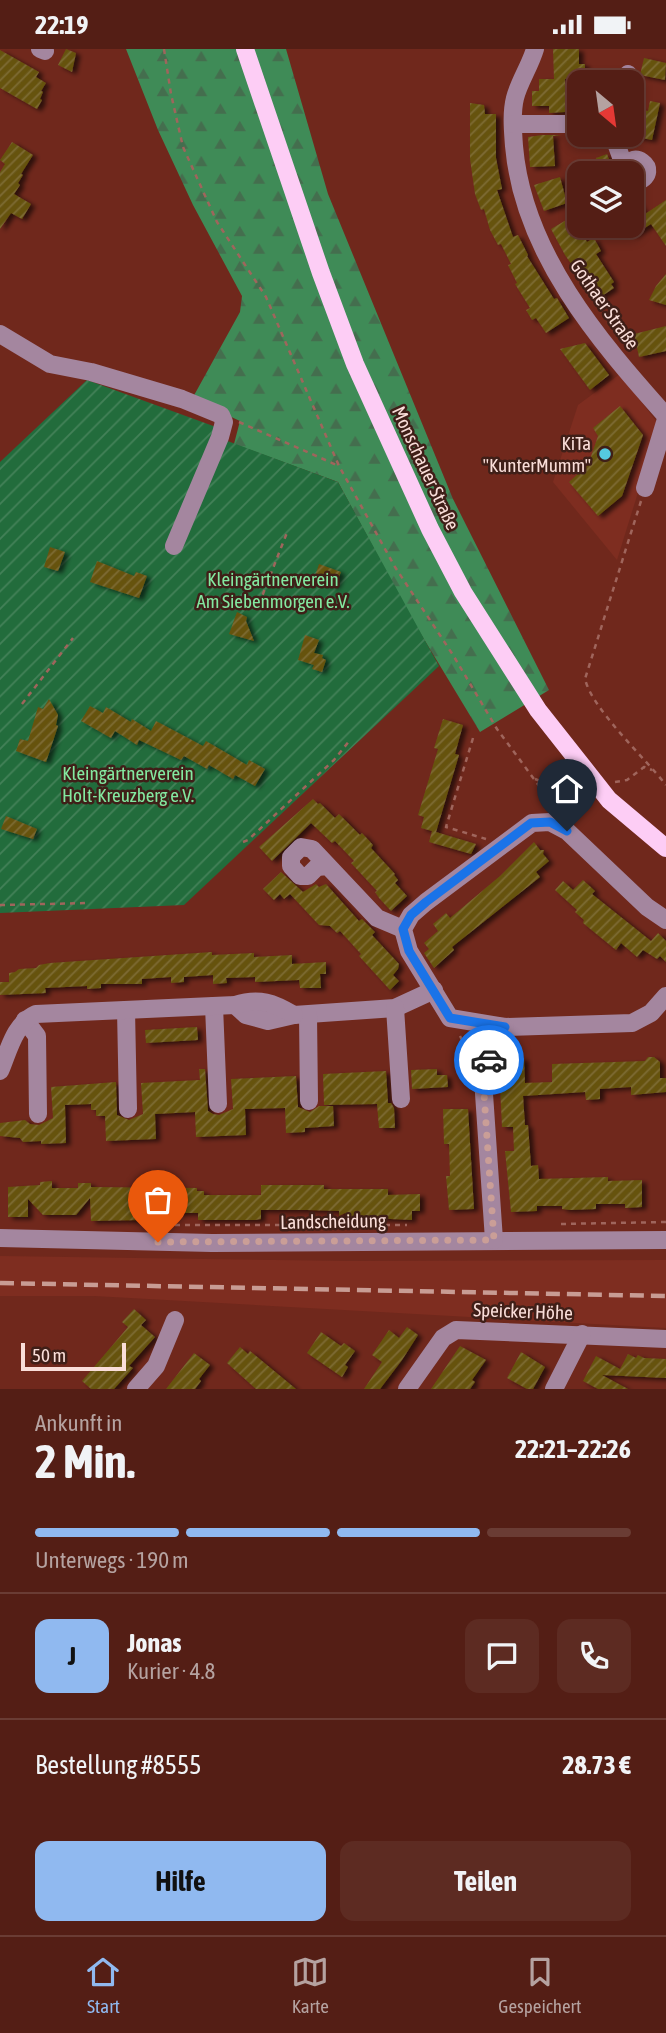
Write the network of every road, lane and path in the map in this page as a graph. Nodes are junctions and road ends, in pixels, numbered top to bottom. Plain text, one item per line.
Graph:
1 (164, 49) edge
2 (244, 49) edge
3 (535, 49) edge
4 (513, 124) junction
5 (567, 124) edge
6 (0, 334) edge
7 (221, 415) junction
8 (666, 418) edge
9 (339, 466) junction
10 (645, 488) joint
11 (288, 530) dead end
12 (174, 546) dead end
13 (259, 604) dead end
14 (73, 638) dead end
15 (22, 704) dead end
16 (473, 738) dead end
17 (350, 740) dead end
18 (666, 785) edge
19 (559, 813) dead end
20 (243, 842) dead end
21 (502, 844) junction
22 (666, 848) edge
23 (328, 866) dead end
24 (89, 903) dead end
25 (0, 905) edge
26 (666, 920) edge
27 (403, 929) junction
28 (434, 990) junction
29 (666, 996) edge
30 (214, 1006) junction
31 (395, 1008) junction
32 (126, 1010) junction
33 (301, 1015) junction
34 (450, 1018) junction
35 (25, 1020) junction
36 (505, 1027) junction
37 (0, 1071) edge
38 (483, 1079) junction
39 (401, 1099) dead end
40 (309, 1101) dead end
41 (218, 1104) dead end
42 (128, 1109) dead end
43 (38, 1114) dead end
44 (666, 1222) edge
45 (559, 1224) dead end
46 (147, 1225) dead end
47 (415, 1225) dead end
48 (0, 1238) edge
49 (494, 1240) junction
50 (666, 1240) edge
51 (175, 1320) dead end
52 (582, 1334) junction
53 (666, 1339) edge
54 (135, 1389) edge
55 (407, 1389) edge
56 (554, 1389) edge

1 - 9 path
2 - 22 main road, Monschauer Straße
3 - 4 street, Gothaer Straße
4 - 5 street
4 - 8 street, Gothaer Straße
6 - 7 street
7 - 9 path
7 - 12 street
8 - 10 street, Gothaer Straße
9 - 19 path
10 - 18 path
11 - 13 path
14 - 15 path
16 - 21 path
17 - 20 path
21 - 26 street
21 - 27 street
23 - 27 street
24 - 25 path
27 - 28 street
28 - 31 street
28 - 34 street
29 - 36 street
30 - 32 street
30 - 33 street
30 - 41 street
31 - 33 street
31 - 39 street
32 - 35 street
32 - 42 street
33 - 40 street
34 - 36 street
34 - 38 path
35 - 37 street
35 - 43 street
36 - 38 street
38 - 49 street
44 - 45 path
46 - 47 path
48 - 49 street, Landscheidung
49 - 50 street, Landscheidung
51 - 54 street
52 - 53 street, Speicker Höhe
52 - 55 street, Speicker Höhe
52 - 56 street, Speicker Höhe

